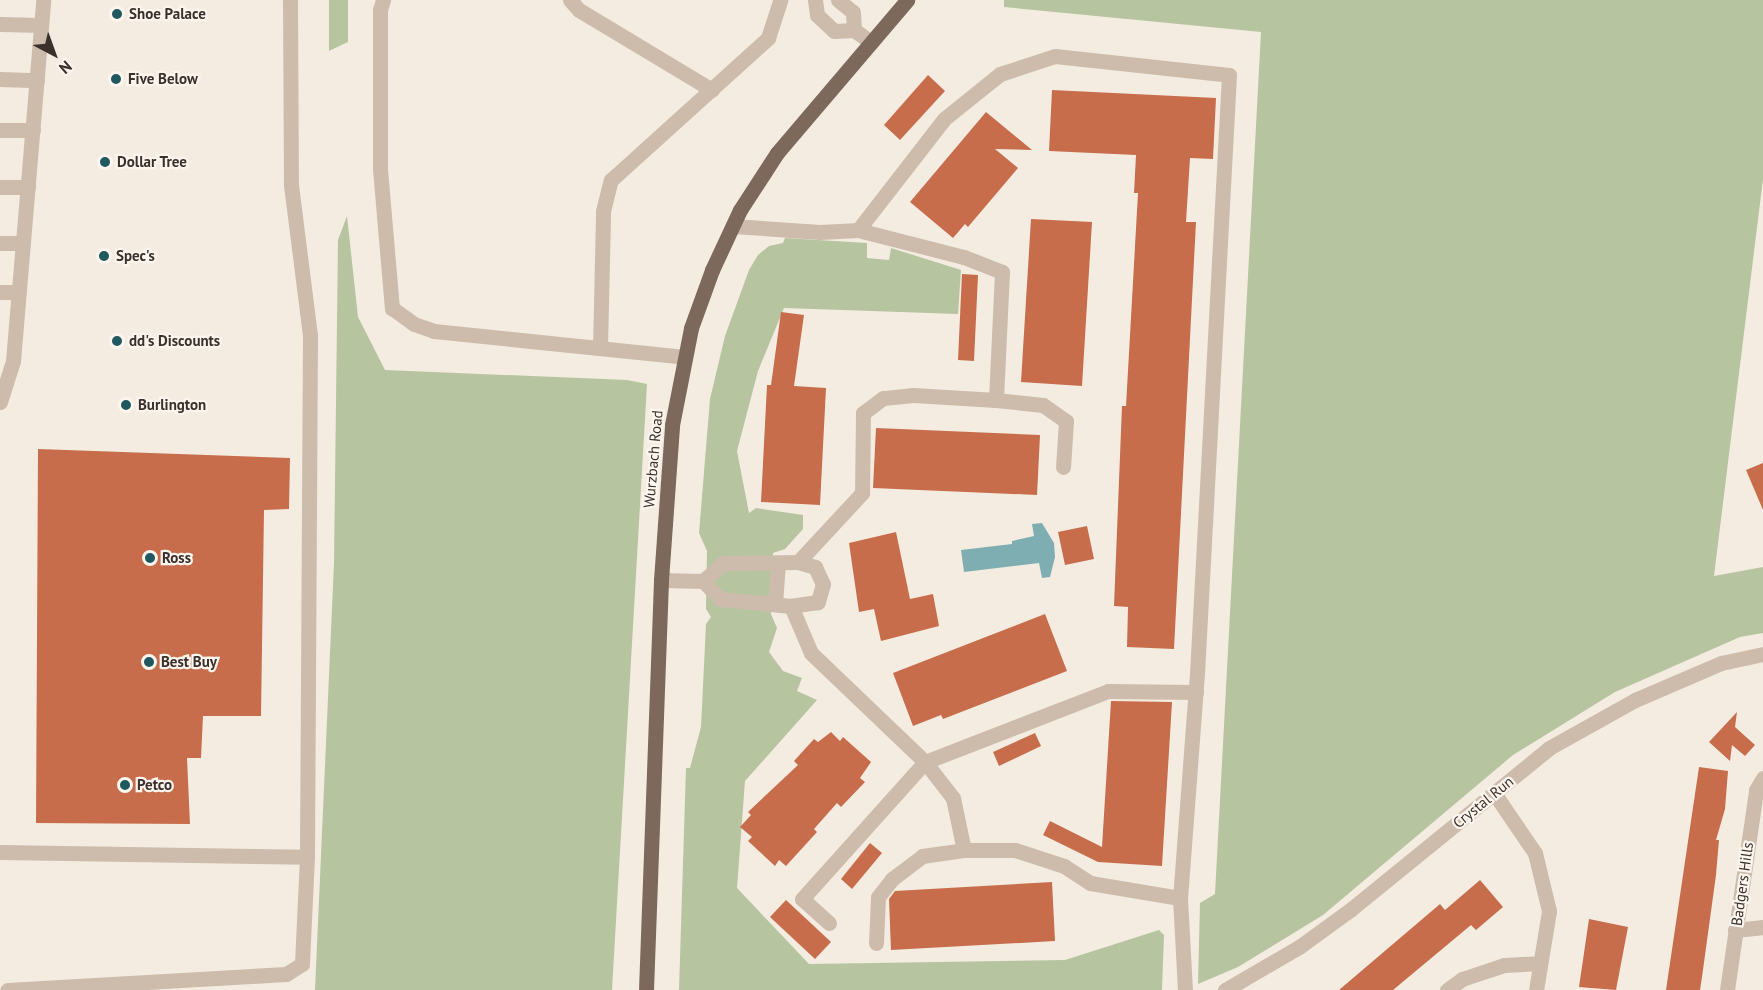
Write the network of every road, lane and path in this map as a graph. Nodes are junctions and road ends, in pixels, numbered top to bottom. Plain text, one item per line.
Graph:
1 (42, 0) edge
2 (290, 0) edge
3 (383, 0) edge
4 (570, 0) edge
5 (780, 0) edge
6 (815, 0) edge
7 (838, 0) edge
8 (907, 0) edge
9 (0, 24) edge
10 (41, 25) junction
11 (854, 30) junction
12 (871, 42) junction
13 (0, 79) edge
14 (37, 80) junction
15 (712, 90) junction
16 (0, 130) edge
17 (33, 130) junction
18 (0, 187) edge
19 (28, 187) junction
20 (733, 226) junction
21 (858, 230) junction
22 (0, 243) edge
23 (23, 243) junction
24 (0, 292) edge
25 (19, 292) junction
26 (7, 344) edge
27 (600, 348) junction
28 (685, 357) junction
29 (996, 400) junction
30 (0, 402) edge
31 (1063, 467) dead end
32 (798, 562) junction
33 (778, 563) junction
34 (661, 580) junction
35 (703, 581) junction
36 (783, 605) junction
37 (1763, 654) edge
38 (1196, 692) junction
39 (925, 762) junction
40 (1762, 778) edge
41 (1494, 793) junction
42 (964, 850) junction
43 (0, 852) edge
44 (307, 857) junction
45 (1180, 898) junction
46 (829, 923) dead end
47 (1763, 927) edge
48 (1735, 930) junction
49 (876, 943) dead end
50 (1540, 963) junction
51 (7, 990) edge
52 (646, 990) edge
53 (1185, 990) edge
54 (1225, 990) edge
55 (1447, 990) edge
56 (1536, 990) edge
57 (1727, 990) edge

1 - 10 street
2 - 44 street
3 - 27 street
4 - 15 street
5 - 15 street
6 - 11 street
7 - 11 street
8 - 12 main road, Wurzbach Road
9 - 10 street
10 - 14 street
11 - 12 street
12 - 20 main road, Wurzbach Road
13 - 14 street
14 - 17 street
15 - 27 street
16 - 17 street
17 - 19 street
18 - 19 street
19 - 23 street
20 - 21 street
20 - 28 main road, Wurzbach Road
21 - 29 street
21 - 38 street
22 - 23 street
23 - 25 street
24 - 25 street
25 - 26 street
26 - 30 street
27 - 28 street
28 - 34 main road, Wurzbach Road
29 - 31 street
29 - 32 street
32 - 33 street
32 - 36 street
33 - 35 street
33 - 36 street
34 - 35 street
34 - 52 main road, Wurzbach Road
35 - 36 street
36 - 39 street
37 - 41 street, Crystal Run
38 - 39 street
38 - 45 street
39 - 42 street
39 - 46 street
40 - 48 street, Badgers Hills
41 - 50 street
41 - 54 street, Crystal Run
42 - 45 street
42 - 49 street
43 - 44 street
44 - 51 street
45 - 53 street
47 - 48 street
48 - 57 street, Badgers Hills
50 - 55 street
50 - 56 street

